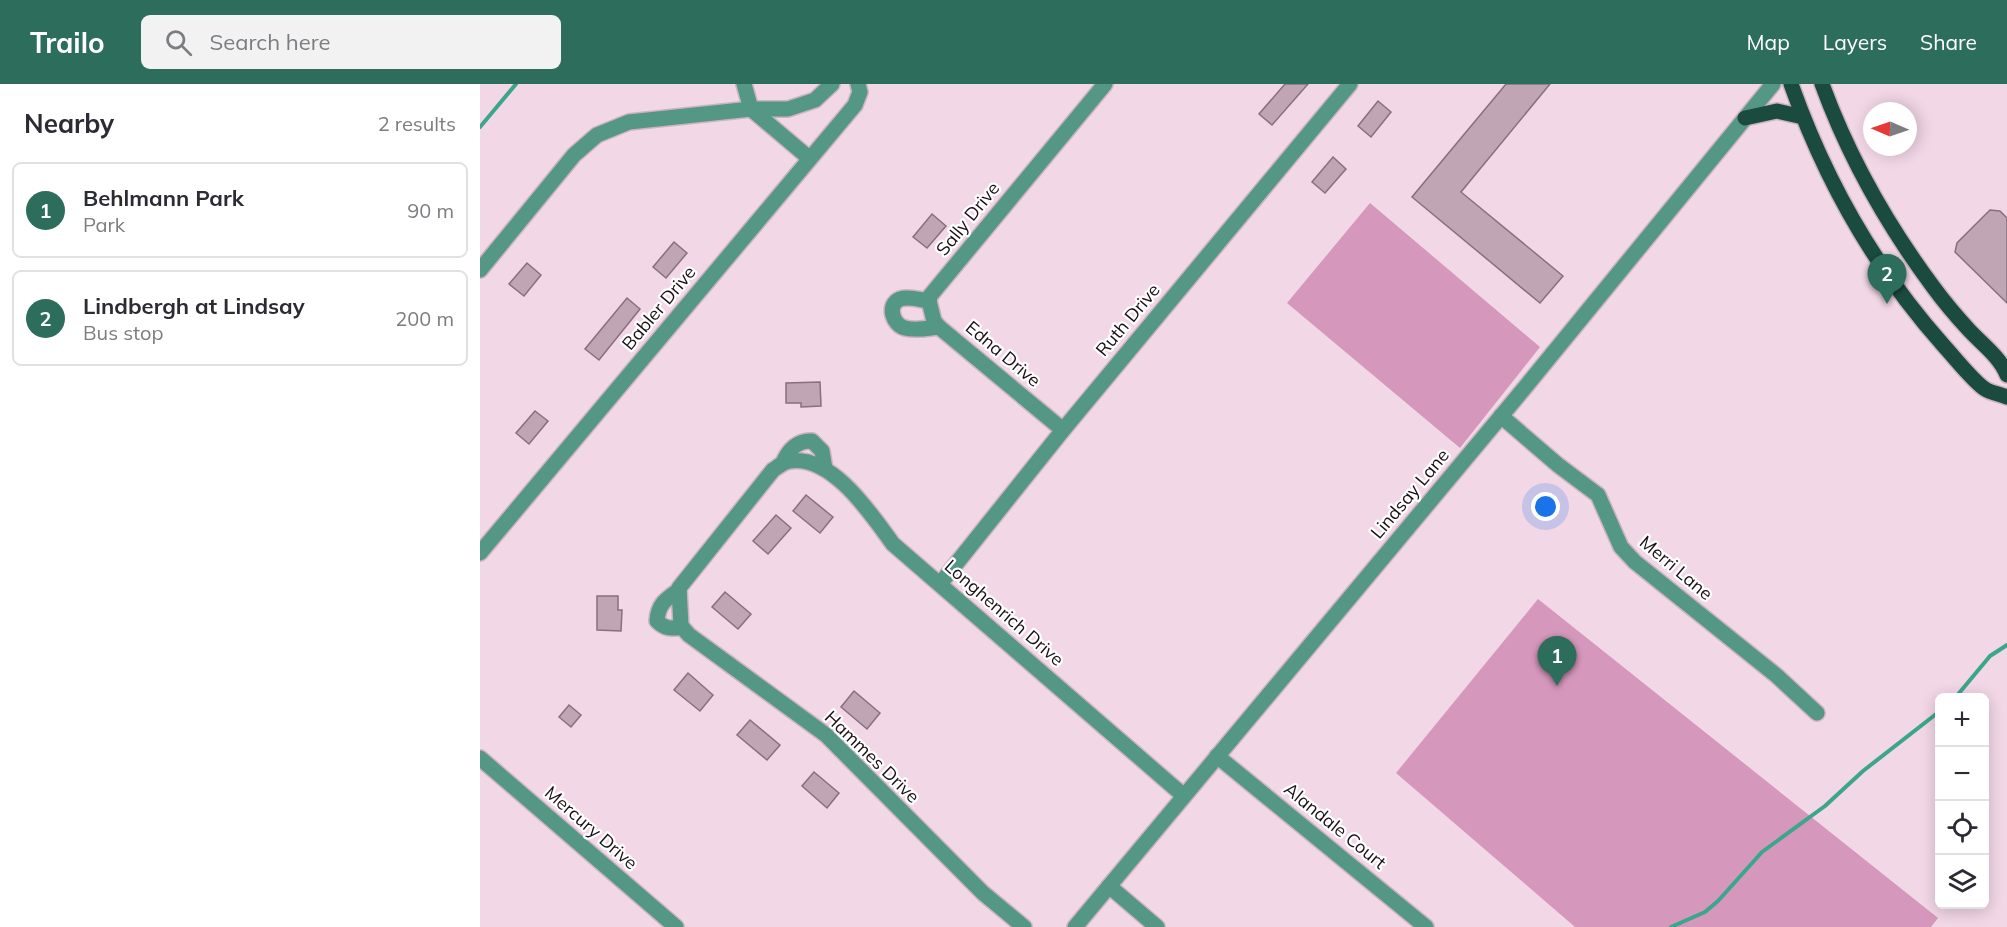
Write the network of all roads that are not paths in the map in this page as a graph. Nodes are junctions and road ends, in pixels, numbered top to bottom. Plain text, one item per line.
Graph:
1 (744, 84) edge
2 (832, 84) edge
3 (858, 84) edge
4 (1105, 84) edge
5 (1350, 84) edge
6 (1773, 84) edge
7 (1791, 84) edge
8 (1822, 84) edge
9 (751, 109) junction
10 (1803, 117) junction
11 (1745, 118) junction
12 (809, 158) junction
13 (480, 270) edge
14 (929, 301) junction
15 (939, 327) junction
16 (2007, 375) edge
17 (2007, 396) edge
18 (1501, 416) junction
19 (1063, 430) junction
20 (783, 463) junction
21 (825, 469) junction
22 (480, 553) edge
23 (940, 584) junction
24 (679, 590) junction
25 (682, 627) junction
26 (1817, 713) dead end
27 (1217, 756) junction
28 (480, 758) edge
29 (1184, 796) junction
30 (1109, 886) junction
31 (676, 927) edge
32 (1024, 927) edge
33 (1075, 927) edge
34 (1157, 927) edge
35 (1426, 927) edge

1 - 9 street
2 - 9 street
3 - 12 street, Babler Drive
4 - 14 street, Sally Drive
5 - 19 street, Ruth Drive
6 - 11 street, Lindsay Lane
7 - 10 main road
8 - 16 main road
9 - 12 street
9 - 13 street
10 - 11 main road
10 - 17 main road
11 - 18 street, Lindsay Lane
12 - 22 street, Babler Drive
14 - 15 street, Edna Drive
14 - 15 street
15 - 19 street, Edna Drive
18 - 26 street, Merri Lane
18 - 27 street, Lindsay Lane
19 - 23 street, Ruth Drive
20 - 21 street, Longhenrich Drive
20 - 21 street, Hammes Drive
20 - 24 street, Hammes Drive
21 - 23 street, Longhenrich Drive
23 - 29 street, Longhenrich Drive
24 - 25 street
24 - 25 street, Hammes Drive
25 - 32 street, Hammes Drive
27 - 29 street, Lindsay Lane
27 - 35 street, Alandale Court
28 - 31 street, Mercury Drive
29 - 30 street, Lindsay Lane
30 - 33 street, Lindsay Lane
30 - 34 street

